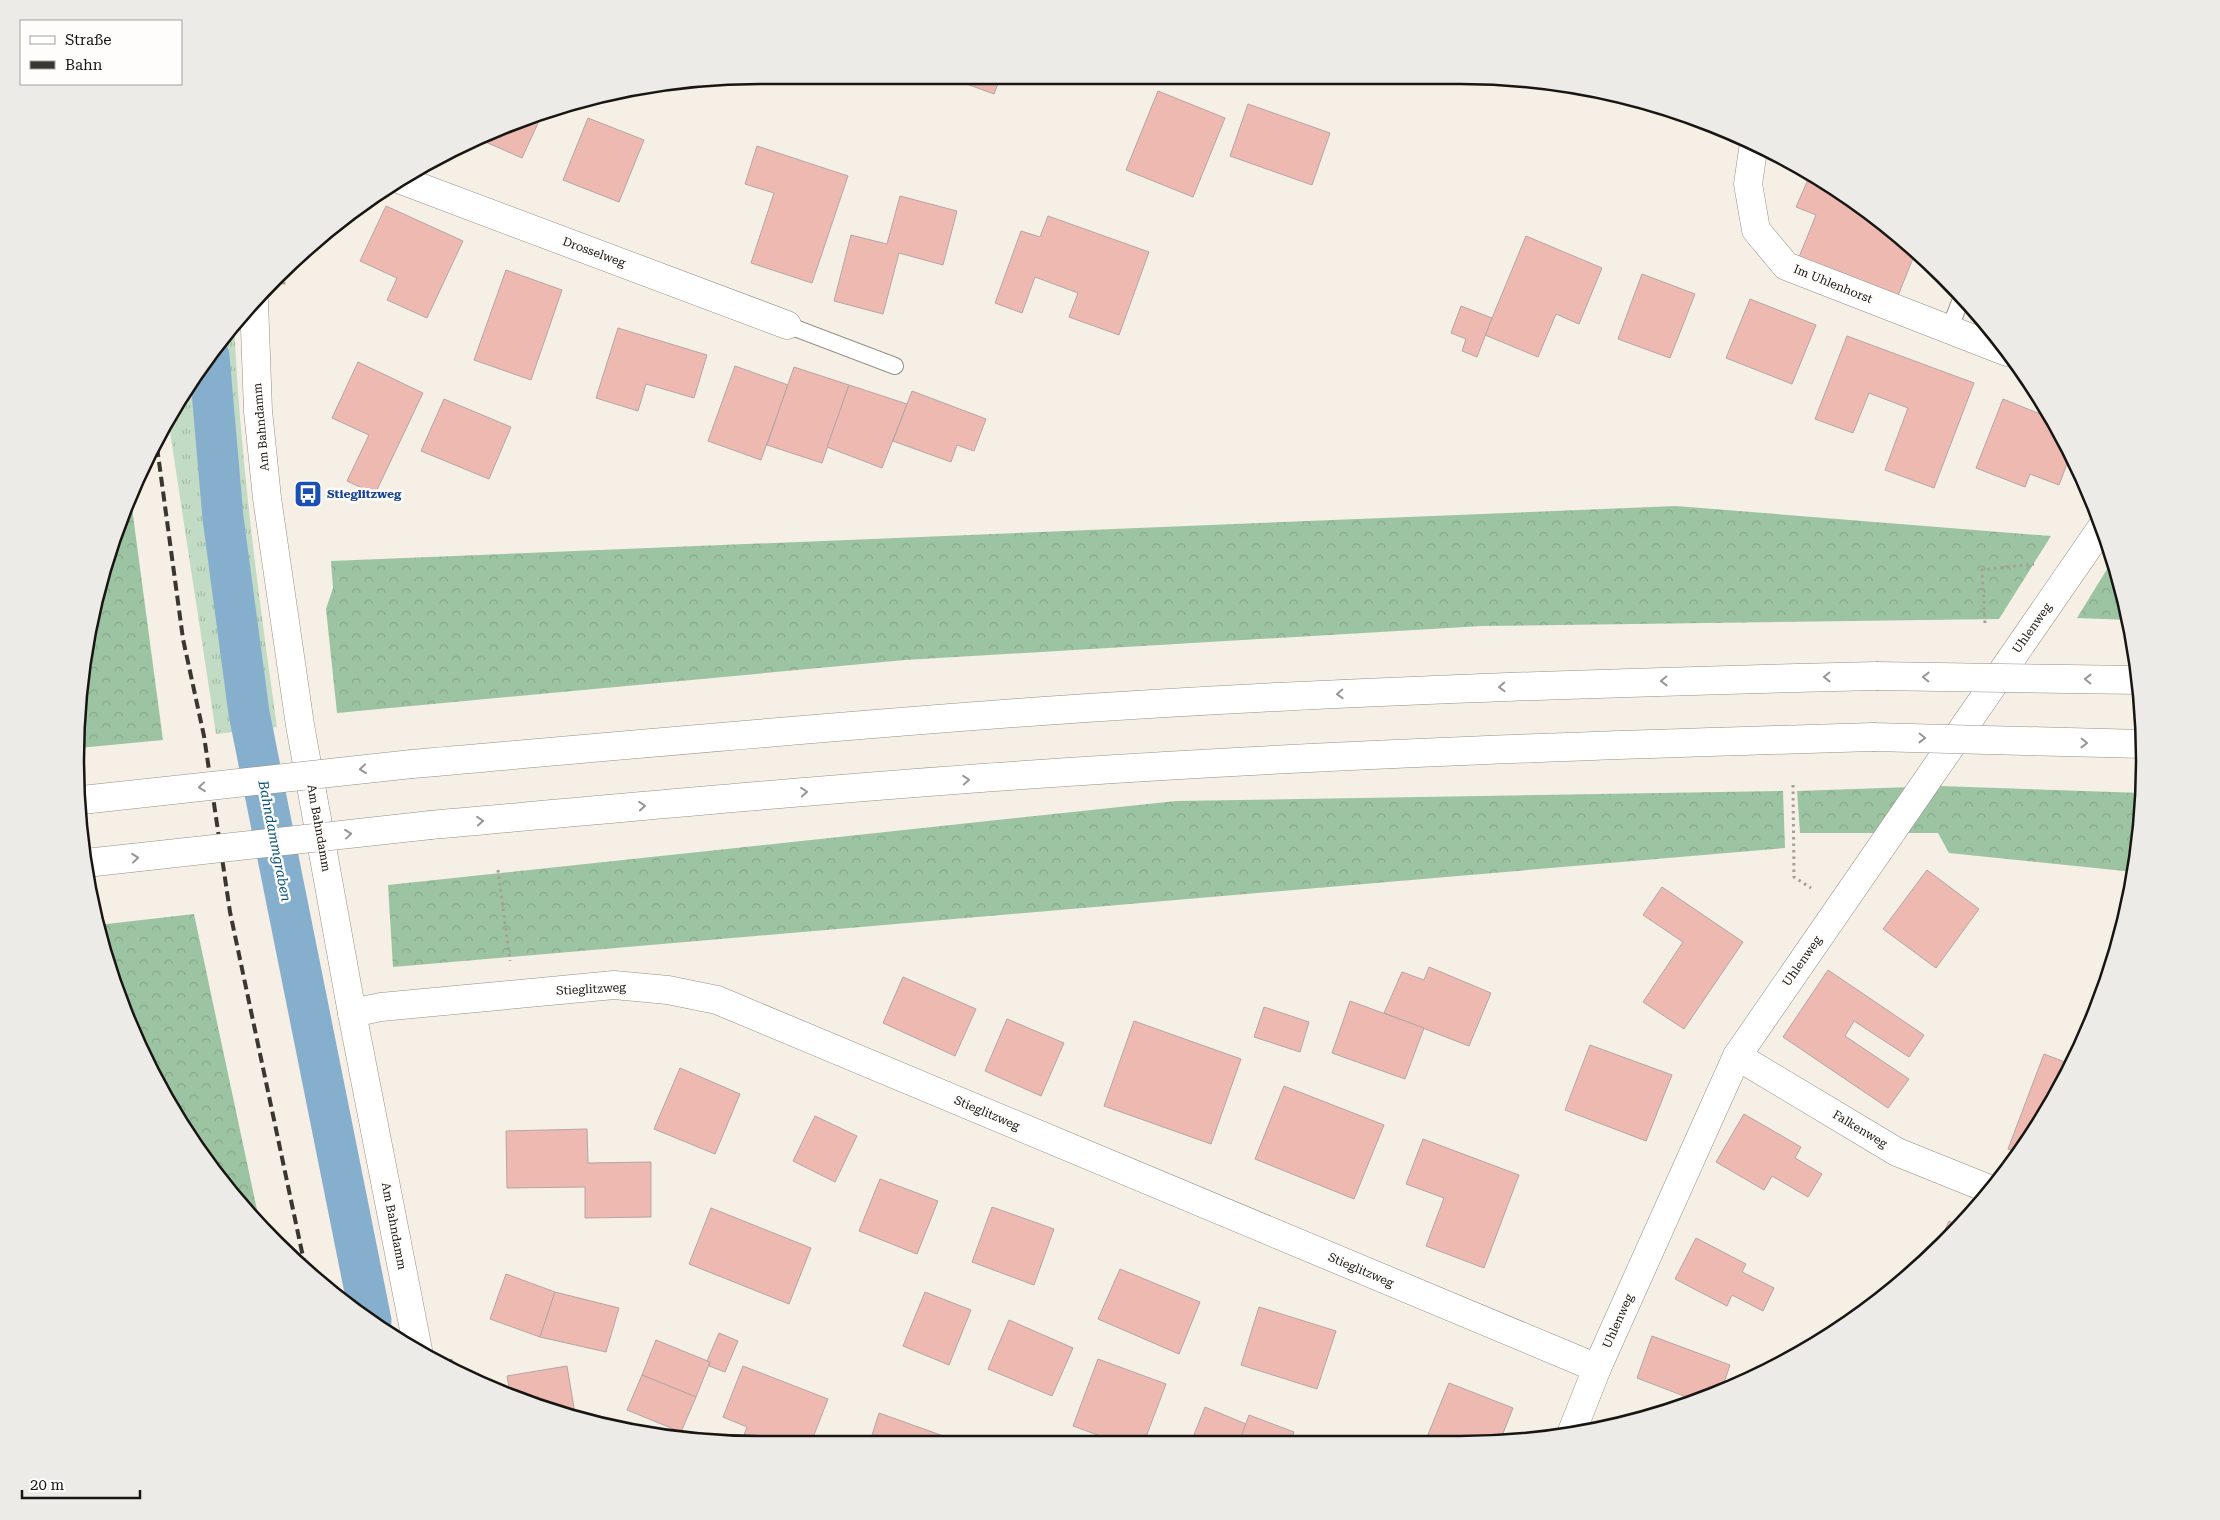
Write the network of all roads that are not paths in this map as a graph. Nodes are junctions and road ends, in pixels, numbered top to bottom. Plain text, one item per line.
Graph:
1 (1753, 150) edge
2 (408, 183) edge
3 (1959, 304) edge
4 (254, 311) edge
5 (787, 325) joint
6 (1949, 330) junction
7 (1997, 348) edge
8 (895, 366) dead end
9 (2097, 535) edge
10 (2131, 680) edge
11 (2136, 744) edge
12 (85, 800) edge
13 (92, 862) edge
14 (352, 1013) junction
15 (1737, 1056) junction
16 (1984, 1188) edge
17 (417, 1343) edge
18 (1597, 1368) junction
19 (1574, 1426) edge

1 - 6 main road, Im Uhlenhorst
2 - 5 main road, Drosselweg
3 - 6 lane
4 - 14 main road, Am Bahndamm
5 - 8 lane
6 - 7 main road, Im Uhlenhorst
9 - 15 main road, Uhlenweg
10 -> 12 main road, bridge
13 -> 11 main road, bridge
14 - 17 main road, Am Bahndamm
14 - 18 main road, Stieglitzweg
15 - 16 main road, Falkenweg
15 - 18 main road, Uhlenweg
18 - 19 main road, Uhlenweg

